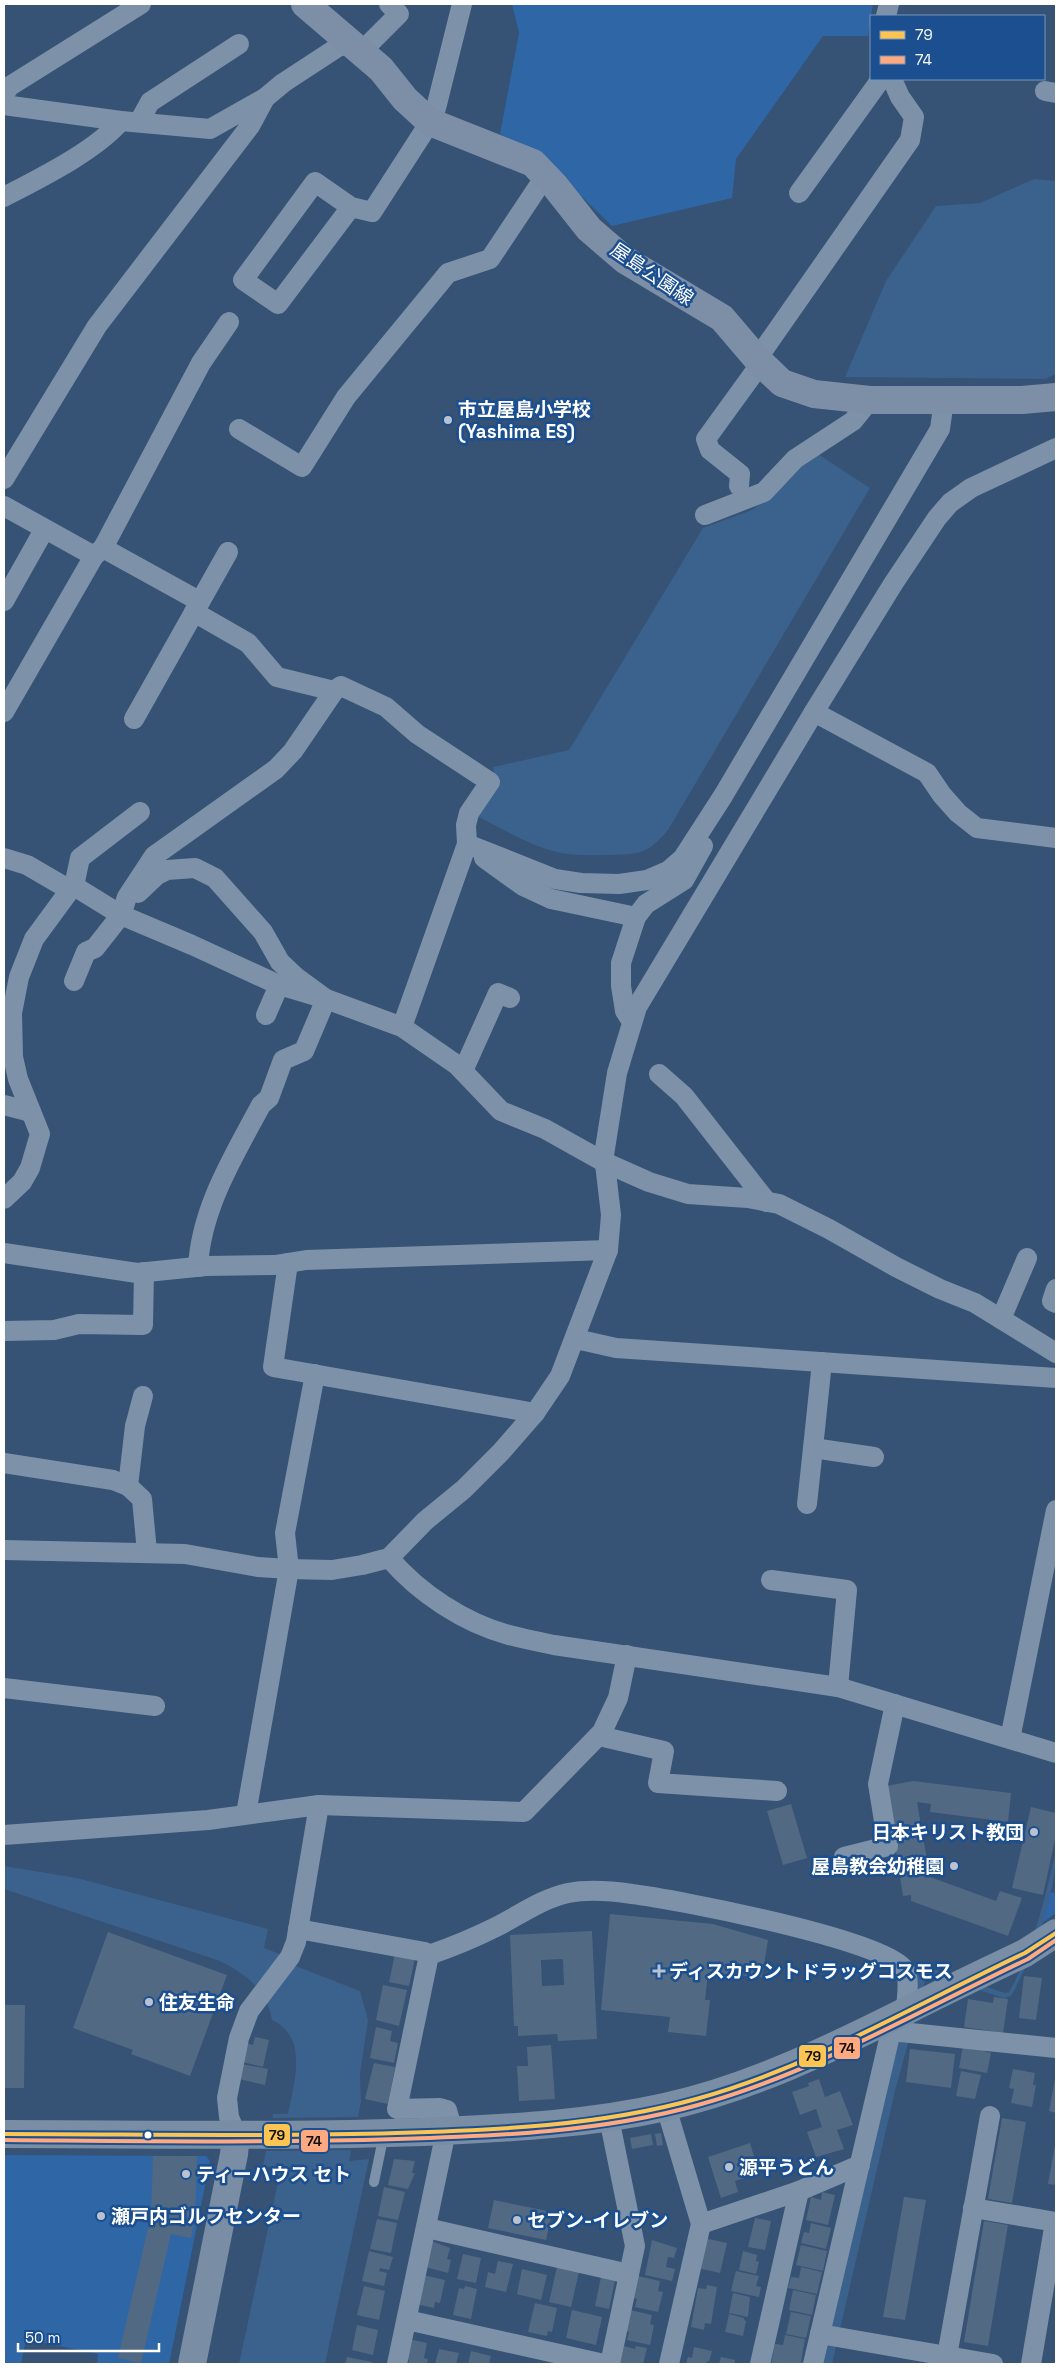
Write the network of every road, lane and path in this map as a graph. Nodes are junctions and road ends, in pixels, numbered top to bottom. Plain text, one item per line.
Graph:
1 (141, 4) edge
2 (462, 4) edge
3 (397, 7) edge
4 (317, 8) edge
5 (239, 44) dead end
6 (356, 48) junction
7 (880, 80) edge
8 (892, 80) edge
9 (4, 94) edge
10 (265, 98) junction
11 (4, 105) edge
12 (130, 122) junction
13 (430, 122) junction
14 (546, 175) junction
15 (798, 193) dead end
16 (4, 197) edge
17 (351, 207) junction
18 (229, 322) dead end
19 (759, 361) junction
20 (1056, 398) edge
21 (870, 400) junction
22 (944, 400) junction
23 (238, 429) dead end
24 (1056, 448) edge
25 (4, 479) edge
26 (739, 486) dead end
27 (4, 506) edge
28 (706, 515) dead end
29 (44, 530) junction
30 (98, 552) junction
31 (228, 552) dead end
32 (4, 601) edge
33 (197, 607) junction
34 (334, 691) junction
35 (4, 712) edge
36 (814, 712) junction
37 (134, 719) dead end
38 (723, 796) junction
39 (140, 812) dead end
40 (1056, 838) edge
41 (467, 844) junction
42 (4, 858) edge
43 (72, 888) junction
44 (122, 912) junction
45 (636, 917) junction
46 (74, 981) dead end
47 (279, 985) junction
48 (510, 998) dead end
49 (326, 999) junction
50 (266, 1015) dead end
51 (632, 1022) junction
52 (402, 1027) junction
53 (463, 1071) junction
54 (659, 1074) dead end
55 (4, 1106) edge
56 (32, 1112) junction
57 (604, 1162) junction
58 (4, 1199) edge
59 (767, 1202) junction
60 (608, 1250) junction
61 (4, 1252) edge
62 (1027, 1258) dead end
63 (288, 1263) junction
64 (198, 1266) junction
65 (144, 1272) junction
66 (1056, 1289) edge
67 (1056, 1303) edge
68 (1001, 1319) junction
69 (4, 1331) edge
70 (576, 1339) junction
71 (1056, 1353) edge
72 (822, 1362) junction
73 (315, 1374) junction
74 (1055, 1380) edge
75 (143, 1396) dead end
76 (535, 1413) junction
77 (813, 1448) junction
78 (874, 1457) dead end
79 (4, 1462) edge
80 (128, 1486) junction
81 (807, 1504) dead end
82 (1056, 1510) edge
83 (4, 1550) edge
84 (147, 1552) junction
85 (389, 1558) junction
86 (289, 1569) junction
87 (771, 1580) dead end
88 (627, 1655) junction
89 (838, 1687) junction
90 (4, 1688) edge
91 (895, 1704) junction
92 (154, 1706) dead end
93 (599, 1736) junction
94 (1010, 1739) junction
95 (1056, 1753) edge
96 (777, 1791) dead end
97 (319, 1804) junction
98 (246, 1814) junction
99 (4, 1835) edge
100 (844, 1857) dead end
101 (298, 1930) junction
102 (1056, 1933) edge
103 (429, 1955) junction
104 (894, 2021) junction
105 (1056, 2048) edge
106 (666, 2107) junction
107 (990, 2116) dead end
108 (608, 2118) junction
109 (448, 2131) junction
110 (384, 2133) junction
111 (4, 2134) edge
112 (236, 2134) junction
113 (860, 2166) junction
114 (374, 2182) dead end
115 (799, 2191) junction
116 (973, 2208) junction
117 (1056, 2222) edge
118 (701, 2224) junction
119 (427, 2228) junction
120 (629, 2274) junction
121 (407, 2320) junction
122 (829, 2335) junction
123 (947, 2356) junction
124 (192, 2364) edge
125 (397, 2364) edge
126 (604, 2364) edge
127 (610, 2364) edge
128 (669, 2364) edge
129 (760, 2364) edge
130 (813, 2364) edge
131 (993, 2364) edge
132 (1031, 2364) edge

1 - 9 street
2 - 13 street
3 - 6 street
4 - 6 main road, 屋島公園線
5 - 12 street
6 - 10 street
6 - 13 main road, 屋島公園線
7 - 15 street
8 - 19 street
10 - 12 street
10 - 25 street
11 - 12 street
12 - 16 street
13 - 14 main road, 屋島公園線
13 - 17 street
14 - 19 main road, 屋島公園線
14 - 23 street
17 - 17 street
18 - 30 street
19 - 21 main road, 屋島公園線
19 - 26 street
20 - 22 main road, 屋島公園線
21 - 22 main road, 屋島公園線
21 - 28 street
22 - 38 street
24 - 36 street
27 - 29 street
29 - 30 street
29 - 32 street
30 - 33 street
30 - 35 street
31 - 33 street
33 - 34 street
33 - 37 street
34 - 41 street
34 - 44 street
36 - 40 street
36 - 51 street
38 - 41 street
38 - 45 street
39 - 43 street
41 - 45 street
41 - 52 street
42 - 43 street
43 - 44 street
43 - 56 street
44 - 46 street
44 - 47 street
44 - 49 street
45 - 51 street
47 - 49 street
47 - 50 street
48 - 53 street
49 - 52 street
49 - 64 street
51 - 57 street
52 - 53 street
53 - 57 street
54 - 59 street
55 - 56 street
56 - 58 street
57 - 59 street
57 - 60 street
59 - 68 street
60 - 63 street
60 - 70 street
61 - 65 street
62 - 68 street
63 - 64 street
63 - 73 street
64 - 65 street
65 - 69 street
66 - 67 street
68 - 71 street
70 - 72 street
70 - 76 street
72 - 74 street
72 - 77 street
73 - 76 street
73 - 86 street
75 - 80 street
76 - 85 street
77 - 78 street
77 - 81 street
79 - 80 street
80 - 84 street
82 - 94 street
83 - 84 street
84 - 86 street
85 - 86 street
85 - 88 street
86 - 98 street
87 - 89 street
88 - 89 street
88 - 93 street
89 - 91 street
90 - 92 street
91 - 94 street
91 - 100 street
93 - 96 street
93 - 97 street
94 - 95 street
97 - 98 street
97 - 101 street
98 - 99 street
101 - 103 street
101 - 112 street
102 - 104 main road
103 - 104 street
103 - 109 street
104 - 105 street
104 - 106 main road
104 - 113 street
106 - 108 main road
106 - 118 street
107 - 116 street
108 - 109 main road
108 - 120 street
109 - 110 main road
109 - 119 street
110 - 112 main road
110 - 114 lane
111 - 112 main road
112 - 124 main road
113 - 115 street
113 - 122 street
115 - 118 street
115 - 129 street
116 - 117 street
116 - 123 street
117 - 132 street
118 - 128 street
119 - 120 street
119 - 121 street
120 - 127 street
121 - 125 street
121 - 126 street
122 - 123 street
122 - 130 street
123 - 131 street

